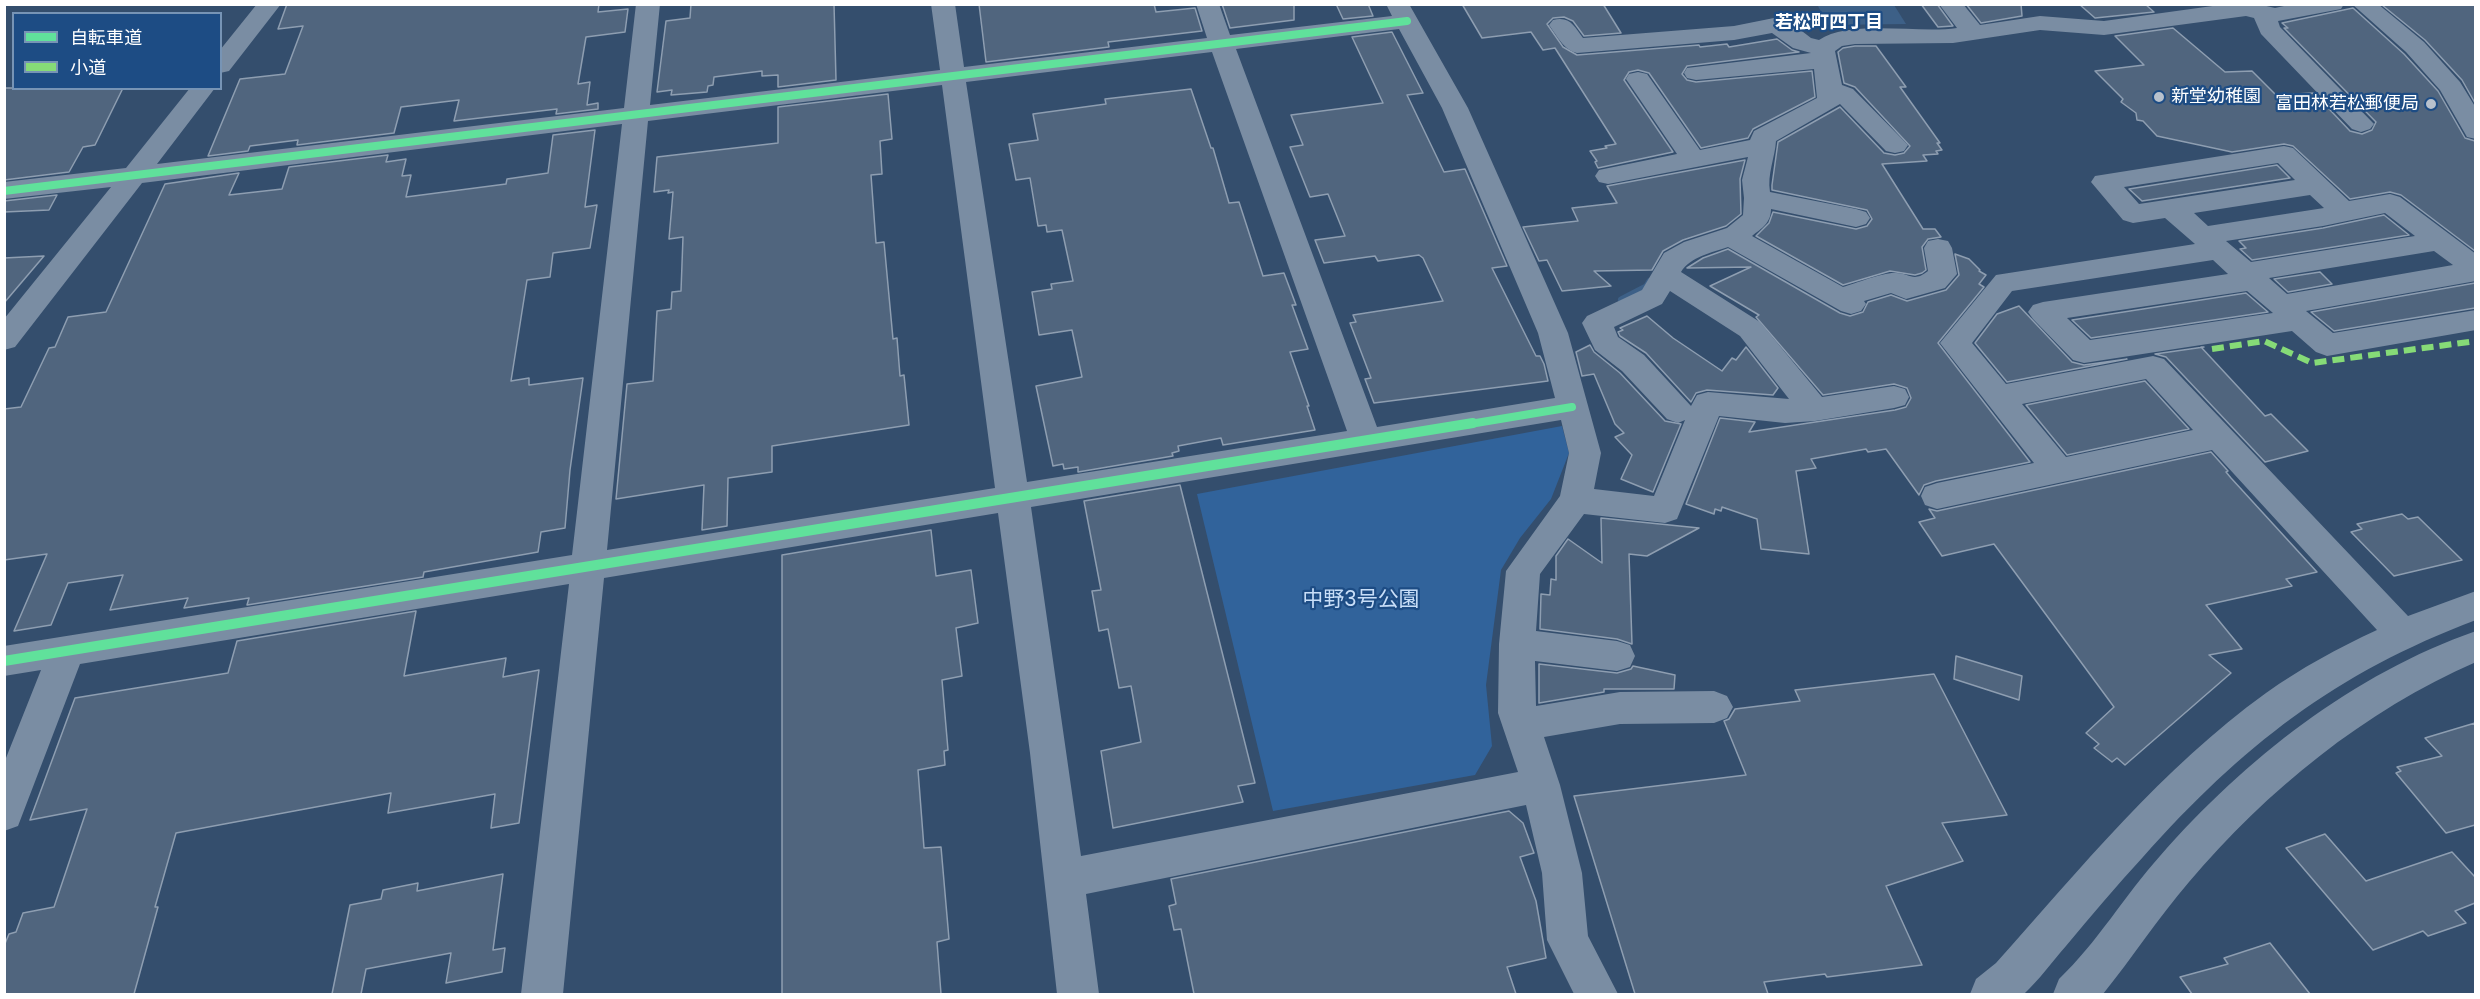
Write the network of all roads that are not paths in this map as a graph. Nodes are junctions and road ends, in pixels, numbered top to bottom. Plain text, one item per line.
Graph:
1 (270, 4) edge
2 (648, 4) edge
3 (943, 4) edge
4 (1207, 4) edge
5 (1950, 4) edge
6 (2333, 4) edge
7 (2363, 4) edge
8 (1402, 13) edge
9 (2264, 13) junction
10 (1562, 26) dead end
11 (1974, 33) junction
12 (1222, 44) junction
13 (1824, 55) junction
14 (222, 64) edge
15 (1696, 73) dead end
16 (953, 76) junction
17 (1638, 79) dead end
18 (201, 90) edge
19 (1830, 90) junction
20 (636, 115) junction
21 (2361, 124) dead end
22 (2475, 131) edge
23 (1895, 145) dead end
24 (1761, 146) junction
25 (1693, 159) junction
26 (134, 176) junction
27 (1608, 176) dead end
28 (2317, 185) junction
29 (4, 191) edge
30 (1758, 198) junction
31 (2172, 209) junction
32 (2343, 211) junction
33 (1856, 218) dead end
34 (1730, 236) junction
35 (2439, 241) junction
36 (2210, 243) junction
37 (1938, 248) dead end
38 (2475, 270) edge
39 (1665, 275) junction
40 (2248, 276) junction
41 (2289, 312) junction
42 (2475, 320) edge
43 (4, 340) edge
44 (1894, 397) dead end
45 (1998, 397) junction
46 (1572, 407) junction
47 (1815, 410) junction
48 (1678, 411) dead end
49 (2218, 437) junction
50 (1366, 440) junction
51 (2059, 471) junction
52 (1937, 496) dead end
53 (1013, 497) junction
54 (1576, 501) junction
55 (588, 567) junction
56 (2475, 605) edge
57 (2403, 634) junction
58 (1517, 644) junction
59 (2475, 646) edge
60 (67, 651) junction
61 (1617, 656) dead end
62 (4, 662) edge
63 (1714, 707) dead end
64 (1521, 725) junction
65 (1541, 785) junction
66 (4, 813) edge
67 (1064, 879) junction
68 (542, 994) edge
69 (1078, 994) edge
70 (1597, 994) edge
71 (1991, 994) edge
72 (2074, 994) edge

1 - 14 street
2 - 20 street
3 - 16 street
4 - 12 street
5 - 11 street
6 - 9 street
7 - 22 street
8 - 12 street
8 - 46 street
9 - 11 street
9 - 21 street
10 - 13 street
11 - 13 street
12 - 16 street
12 - 50 street
13 - 15 street
13 - 19 street
16 - 20 street
16 - 53 street
17 - 25 street
18 - 26 street
19 - 23 street
19 - 24 street
20 - 26 street
20 - 55 street
24 - 25 street
24 - 30 street
25 - 27 street
26 - 29 street
26 - 43 street
28 - 31 street
28 - 31 street
28 - 32 street
30 - 33 street
30 - 34 street
31 - 36 street
32 - 35 street
32 - 36 street
34 - 37 street
34 - 39 street
35 - 38 street
35 - 40 street
36 - 40 street
36 - 45 street
38 - 41 street
39 - 47 street
39 - 48 street
40 - 41 street
40 - 41 street
41 - 42 street
44 - 47 street
45 - 49 street
45 - 51 street
46 - 50 street
46 - 54 street
47 - 54 street
49 - 51 street
49 - 57 street
50 - 53 street
51 - 52 street
53 - 55 street
53 - 67 street
54 - 58 street
55 - 60 street
55 - 68 street
56 - 57 street
57 - 71 street
58 - 61 street
58 - 64 street
59 - 72 street
60 - 62 street
60 - 66 street
63 - 64 street
64 - 65 street
65 - 67 street
65 - 70 street
67 - 69 street

